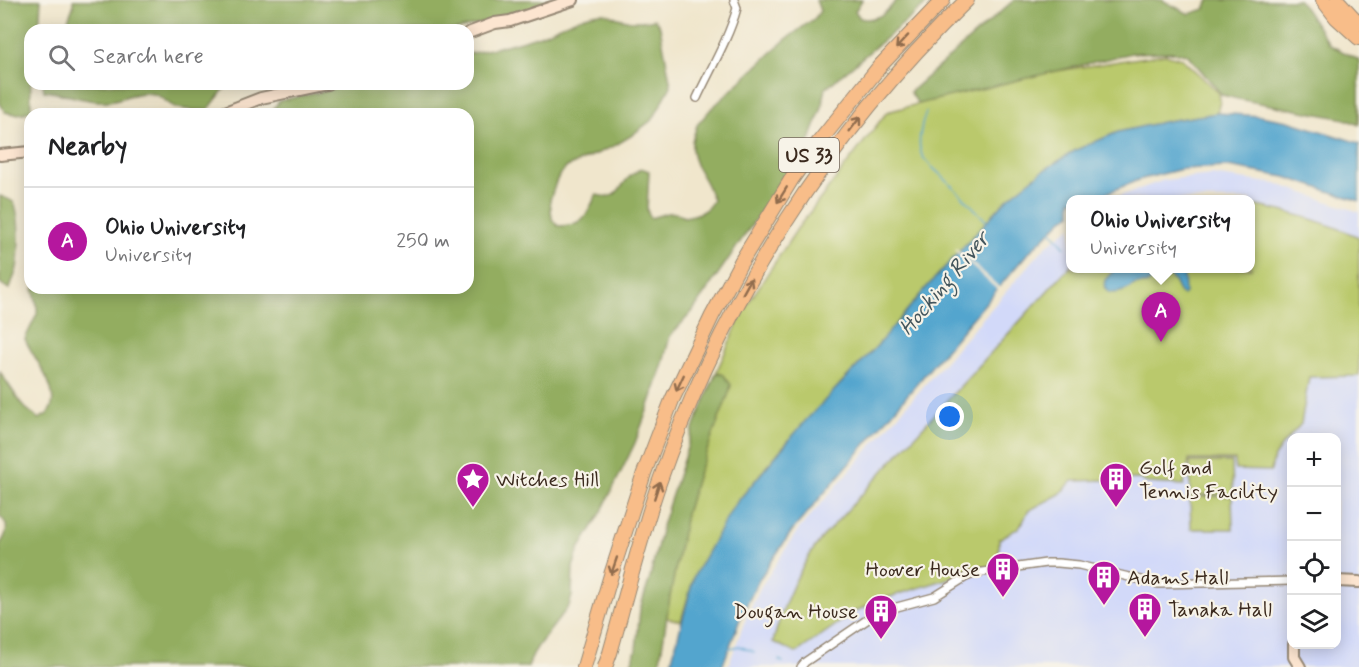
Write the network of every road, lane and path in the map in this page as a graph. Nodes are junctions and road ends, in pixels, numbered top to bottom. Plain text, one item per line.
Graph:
1 (573, 0) edge
2 (734, 0) edge
3 (943, 0) edge
4 (967, 0) edge
5 (1323, 0) edge
6 (1337, 0) edge
7 (1359, 24) edge
8 (474, 31) edge
9 (1359, 38) edge
10 (299, 90) edge
11 (697, 98) dead end
12 (235, 108) edge
13 (24, 153) edge
14 (0, 155) edge
15 (1287, 581) edge
16 (1341, 581) edge
17 (1359, 582) edge
18 (1294, 649) edge
19 (608, 662) edge
20 (584, 667) edge
21 (801, 667) edge
22 (1300, 667) edge

1 - 8 street
2 - 11 street
3 -> 20 highway, US 33
19 -> 4 highway, US 33
5 - 9 highway
6 - 7 highway
10 - 12 street
13 - 14 street
15 - 21 street
16 - 17 street
18 - 22 street

